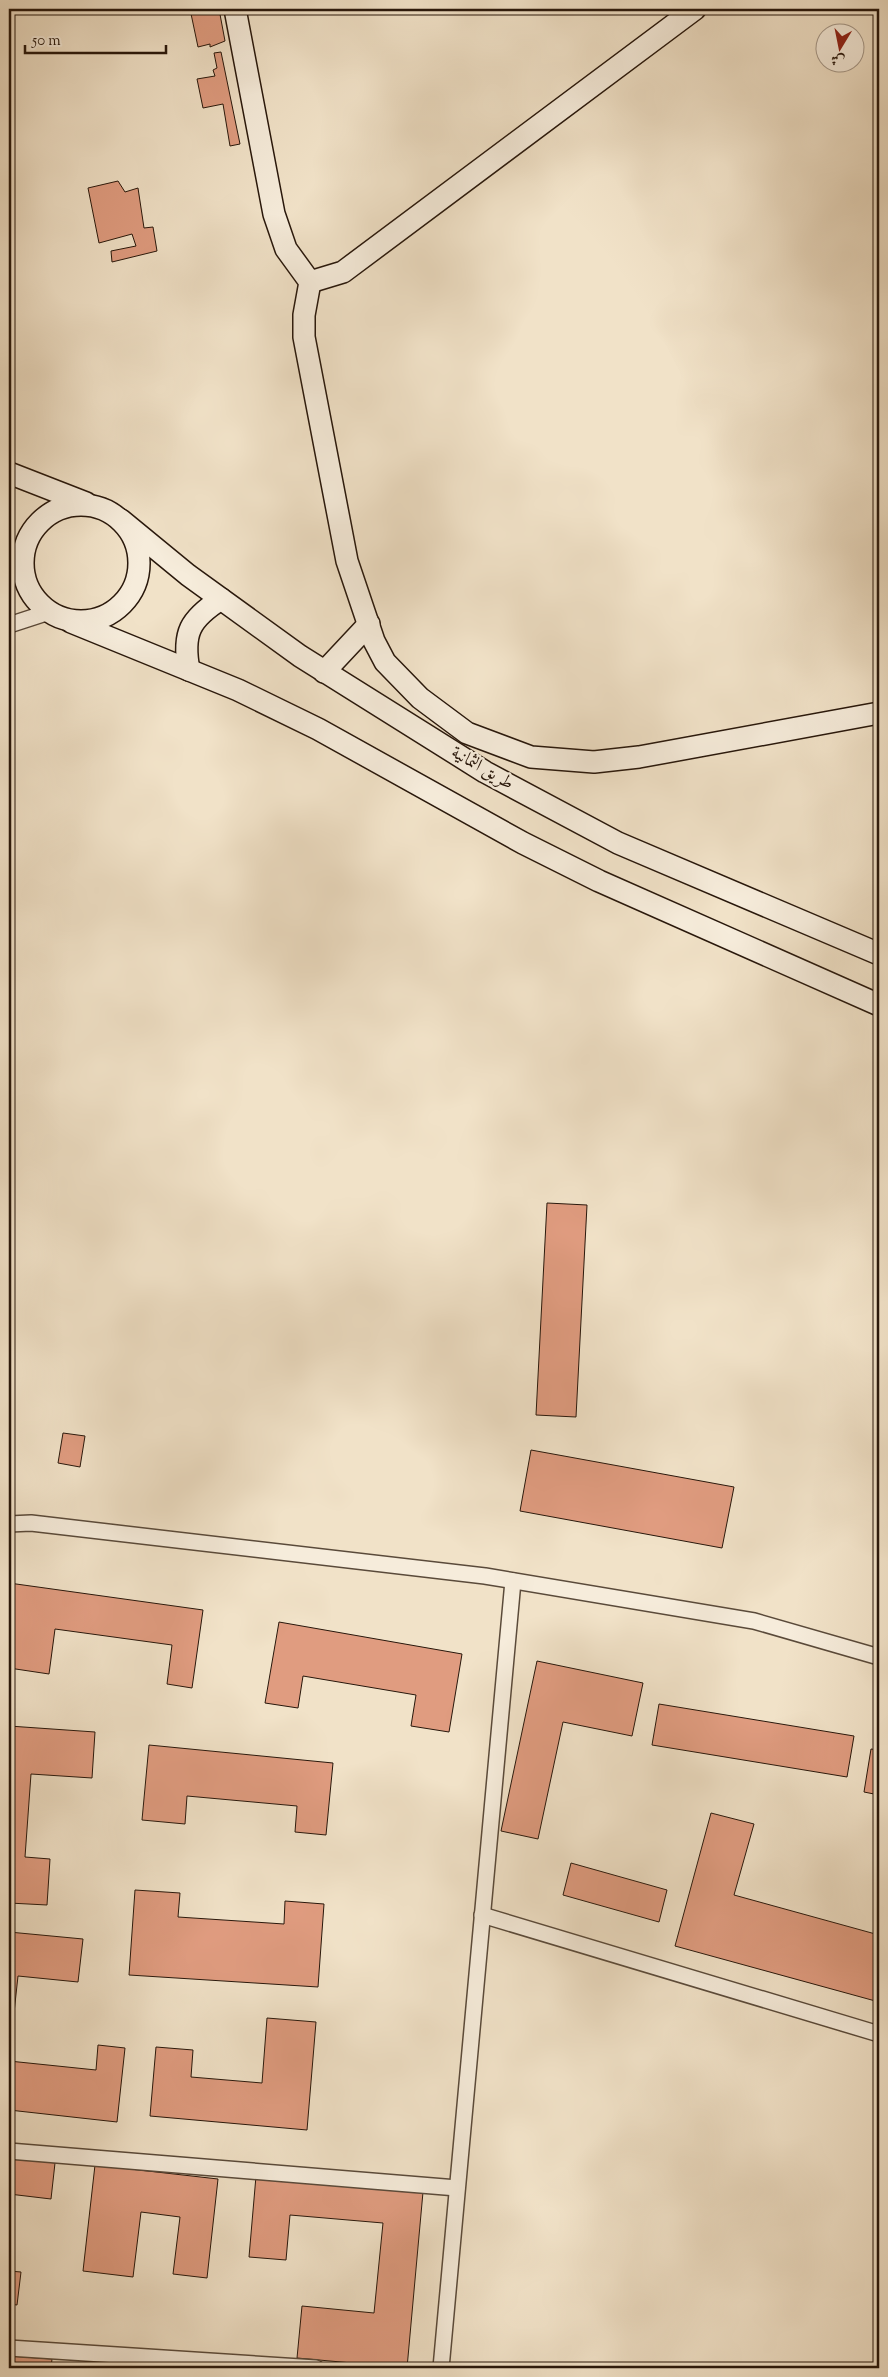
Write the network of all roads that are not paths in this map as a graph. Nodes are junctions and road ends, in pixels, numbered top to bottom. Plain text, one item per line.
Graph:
1 (235, 9) edge
2 (695, 9) edge
3 (310, 282) junction
4 (9, 473) edge
5 (94, 506) junction
6 (121, 520) junction
7 (9, 581) edge
8 (221, 599) junction
9 (46, 608) junction
10 (71, 622) junction
11 (369, 624) junction
12 (9, 625) edge
13 (189, 670) junction
14 (324, 672) junction
15 (879, 713) edge
16 (879, 954) edge
17 (879, 1005) edge
18 (9, 1524) edge
19 (513, 1580) junction
20 (879, 1657) edge
21 (482, 1915) junction
22 (879, 2034) edge
23 (9, 2151) edge
24 (457, 2188) junction
25 (9, 2348) edge
26 (316, 2368) edge
27 (441, 2368) edge

1 - 3 street
2 - 3 street
3 - 11 street
4 - 5 street
5 - 6 street
5 - 9 street
6 - 8 street, طريق الثمانية
6 - 10 street
7 - 9 street
8 - 13 street
8 - 14 street, طريق الثمانية
9 - 10 street
9 - 12 street
10 - 13 street
11 - 14 street
11 - 15 street
13 - 17 street
14 - 16 street, طريق الثمانية
18 - 19 street
19 - 20 street
19 - 21 street
21 - 22 street
21 - 24 street
23 - 24 street
24 - 27 street
25 - 26 street

